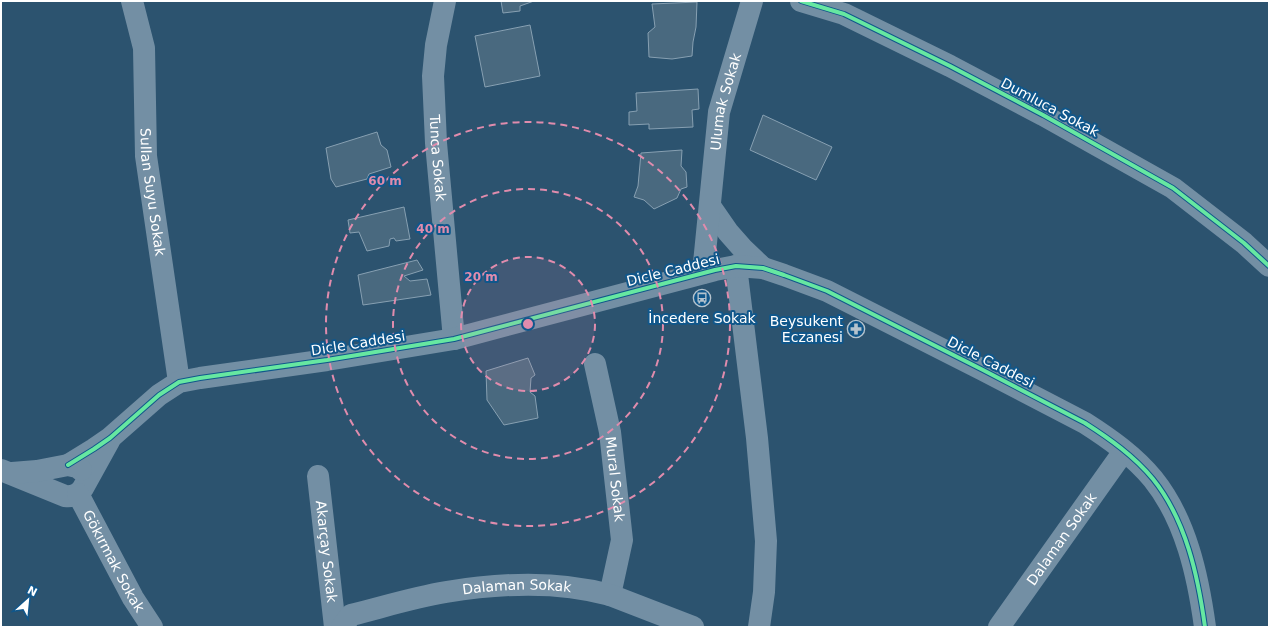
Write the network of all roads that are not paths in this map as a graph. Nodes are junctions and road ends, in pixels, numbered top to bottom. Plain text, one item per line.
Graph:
1 (132, 1) edge
2 (444, 1) edge
3 (752, 1) edge
4 (801, 1) edge
5 (710, 206) junction
6 (736, 266) junction
7 (1269, 266) edge
8 (763, 268) junction
9 (703, 273) junction
10 (454, 339) junction
11 (595, 364) dead end
12 (179, 382) junction
13 (110, 438) junction
14 (1124, 451) junction
15 (65, 465) junction
16 (5, 472) edge
17 (318, 476) dead end
18 (74, 490) junction
19 (610, 595) junction
20 (152, 627) edge
21 (335, 627) edge
22 (342, 627) edge
23 (693, 627) edge
24 (759, 627) edge
25 (999, 627) edge
26 (1205, 627) edge

1 - 12 street, Sullan Suyu Sokak
2 - 10 street, Tunca Sokak
3 - 5 street, Ulumak Sokak
4 - 7 street, Dumluca Sokak
5 - 8 street
5 - 9 street, Ulumak Sokak
6 - 8 street, Dicle Caddesi
6 - 9 street, Dicle Caddesi
6 - 24 street
8 - 14 street, Dicle Caddesi
9 - 10 street, Dicle Caddesi
10 - 12 street, Dicle Caddesi
11 - 19 street, Mural Sokak
12 - 13 street, Dicle Caddesi
13 - 15 street, Dicle Caddesi
13 - 18 street, Dicle Caddesi
14 - 25 street, Dalaman Sokak
14 - 26 street, Dicle Caddesi
15 - 16 street, Dicle Caddesi
15 - 18 street
16 - 18 street, Dicle Caddesi
17 - 21 street, Akarçay Sokak
18 - 20 street, Gökırmak Sokak
19 - 22 street, Dalaman Sokak
19 - 23 street, Dalaman Sokak

